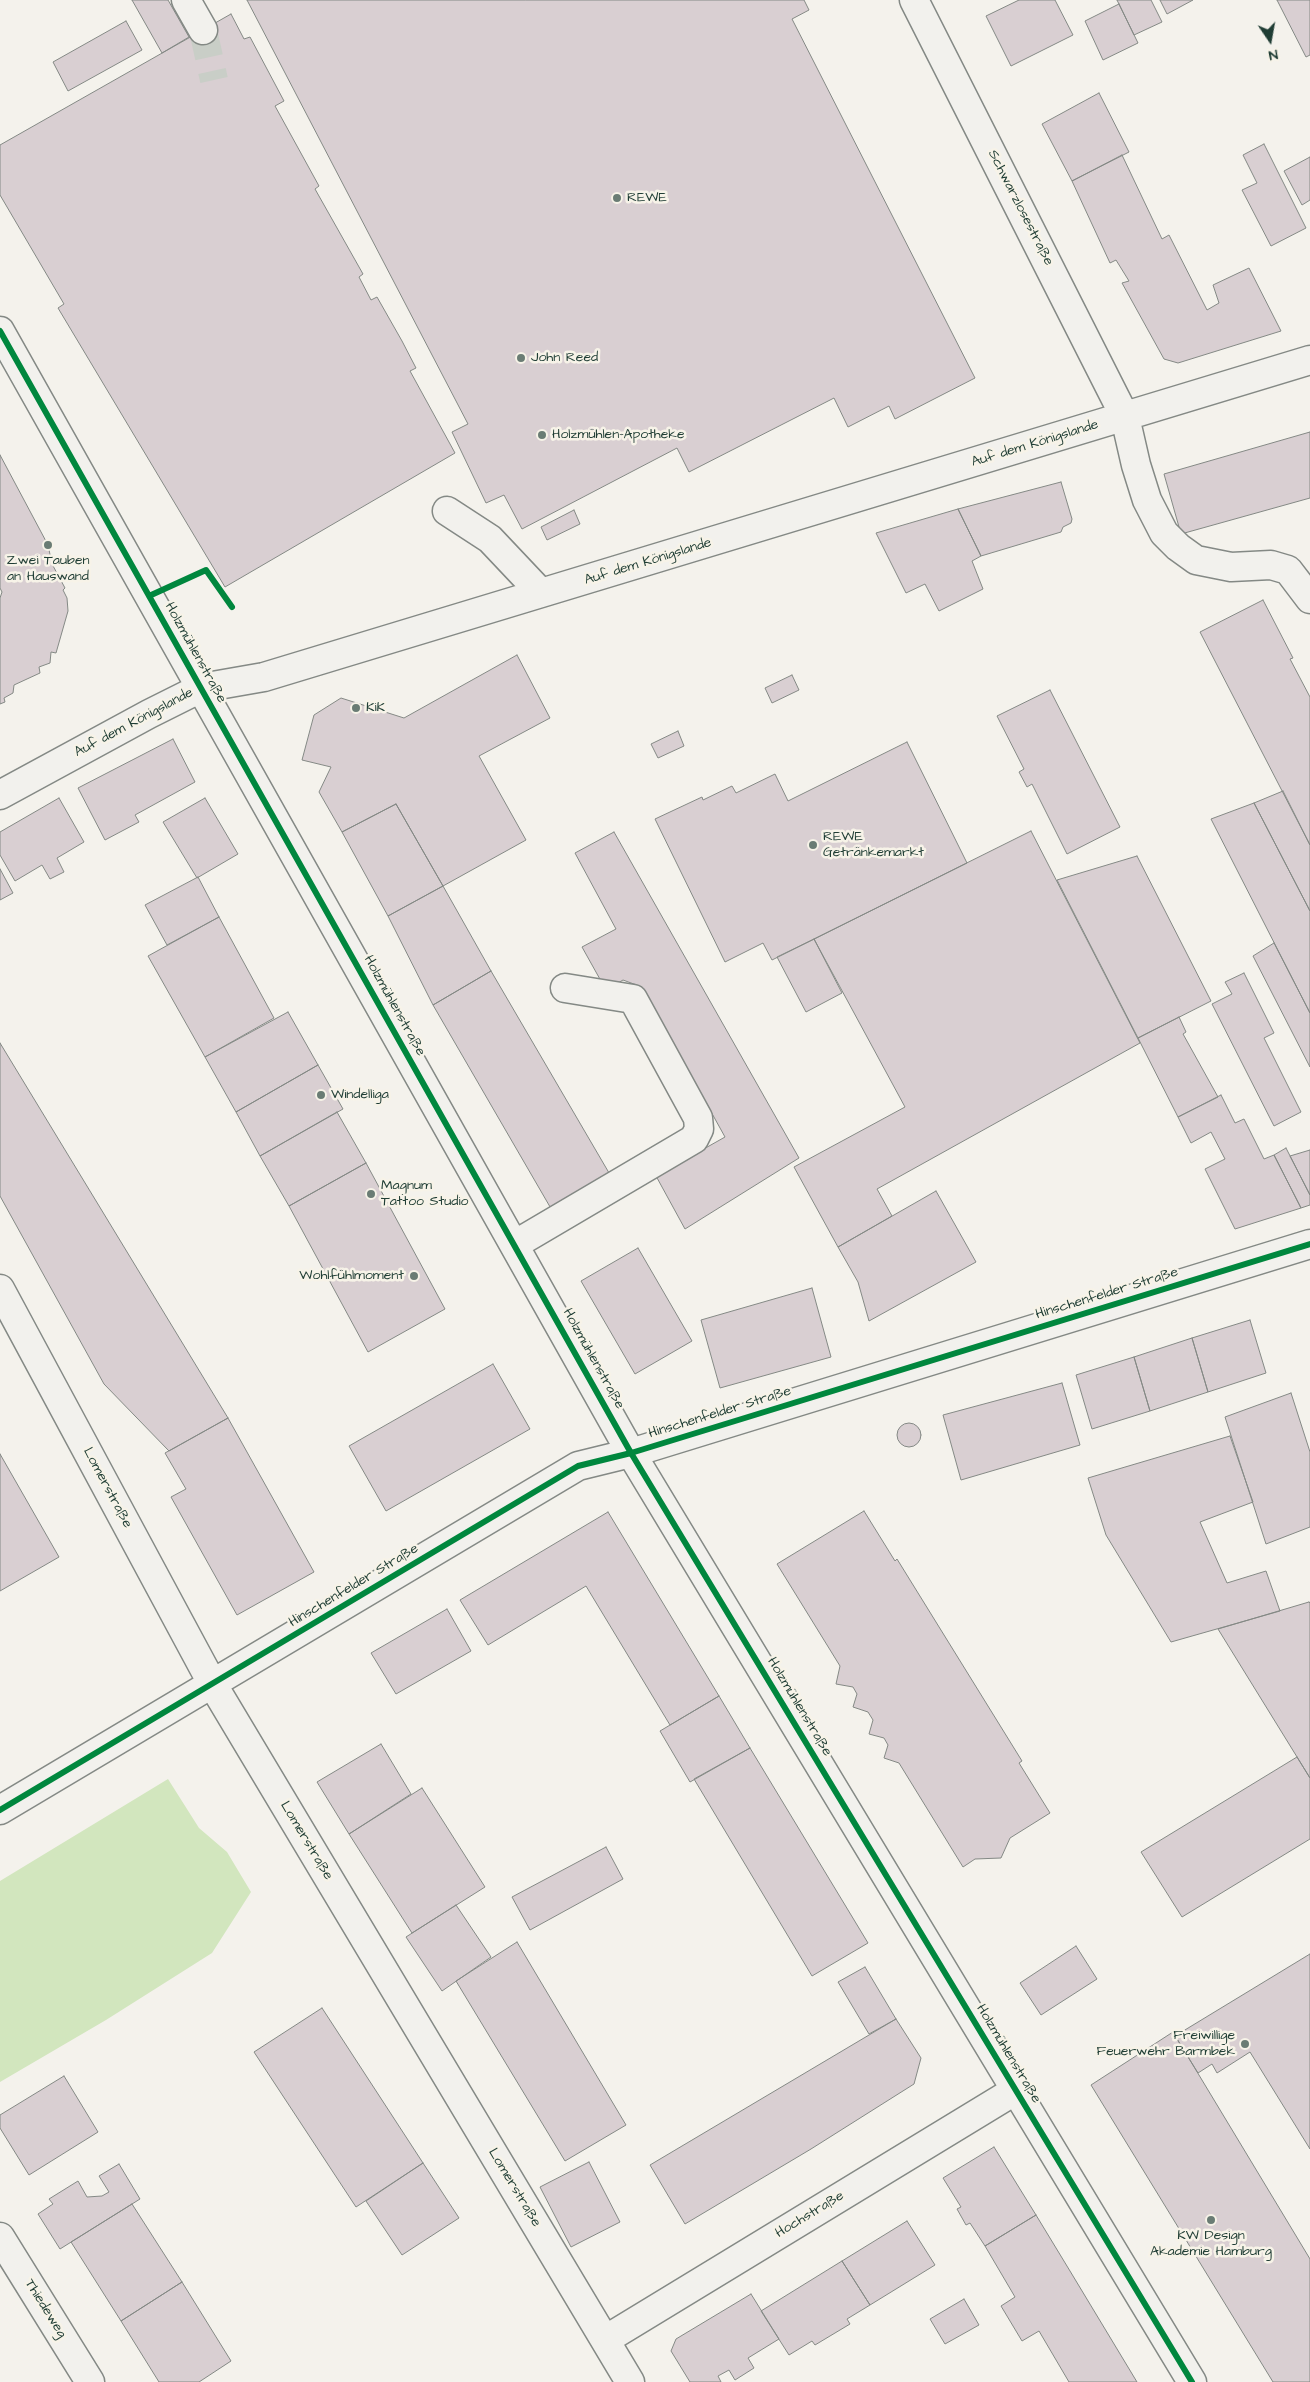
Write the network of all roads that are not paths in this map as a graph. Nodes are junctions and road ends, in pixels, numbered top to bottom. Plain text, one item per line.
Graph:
1 (186, 0) edge
2 (914, 0) edge
3 (203, 30) tunnel mouth
4 (0, 331) edge
5 (1310, 360) edge
6 (1126, 417) junction
7 (447, 511) dead end
8 (541, 593) junction
9 (1310, 600) edge
10 (201, 688) junction
11 (0, 795) edge
12 (565, 988) dead end
13 (1310, 1244) edge
14 (514, 1246) junction
15 (0, 1289) edge
16 (631, 1453) junction
17 (213, 1685) junction
18 (0, 1810) edge
19 (1016, 2090) junction
20 (2, 2244) edge
21 (604, 2340) junction
22 (1183, 2379) edge
23 (90, 2382) edge
24 (630, 2382) edge

1 - 3 street
2 - 6 street, Schwarzlosestraße
4 - 10 street, Holzmühlenstraße
5 - 6 street, Auf dem Königslande
6 - 8 street, Auf dem Königslande
6 - 9 street, Schwarzlosestraße
7 - 8 street
8 - 10 street, Auf dem Königslande
10 - 11 street, Auf dem Königslande
10 - 14 street, Holzmühlenstraße
12 - 14 street
13 - 16 street, Hinschenfelder Straße
14 - 16 street, Holzmühlenstraße
15 - 17 street, Lomerstraße
16 - 17 street, Hinschenfelder Straße
16 - 19 street, Holzmühlenstraße
17 - 18 street, Hinschenfelder Straße
17 - 21 street, Lomerstraße
19 - 21 street, Hochstraße
19 - 22 street, Holzmühlenstraße
20 - 23 street, Thiedeweg
21 - 24 street, Lomerstraße

